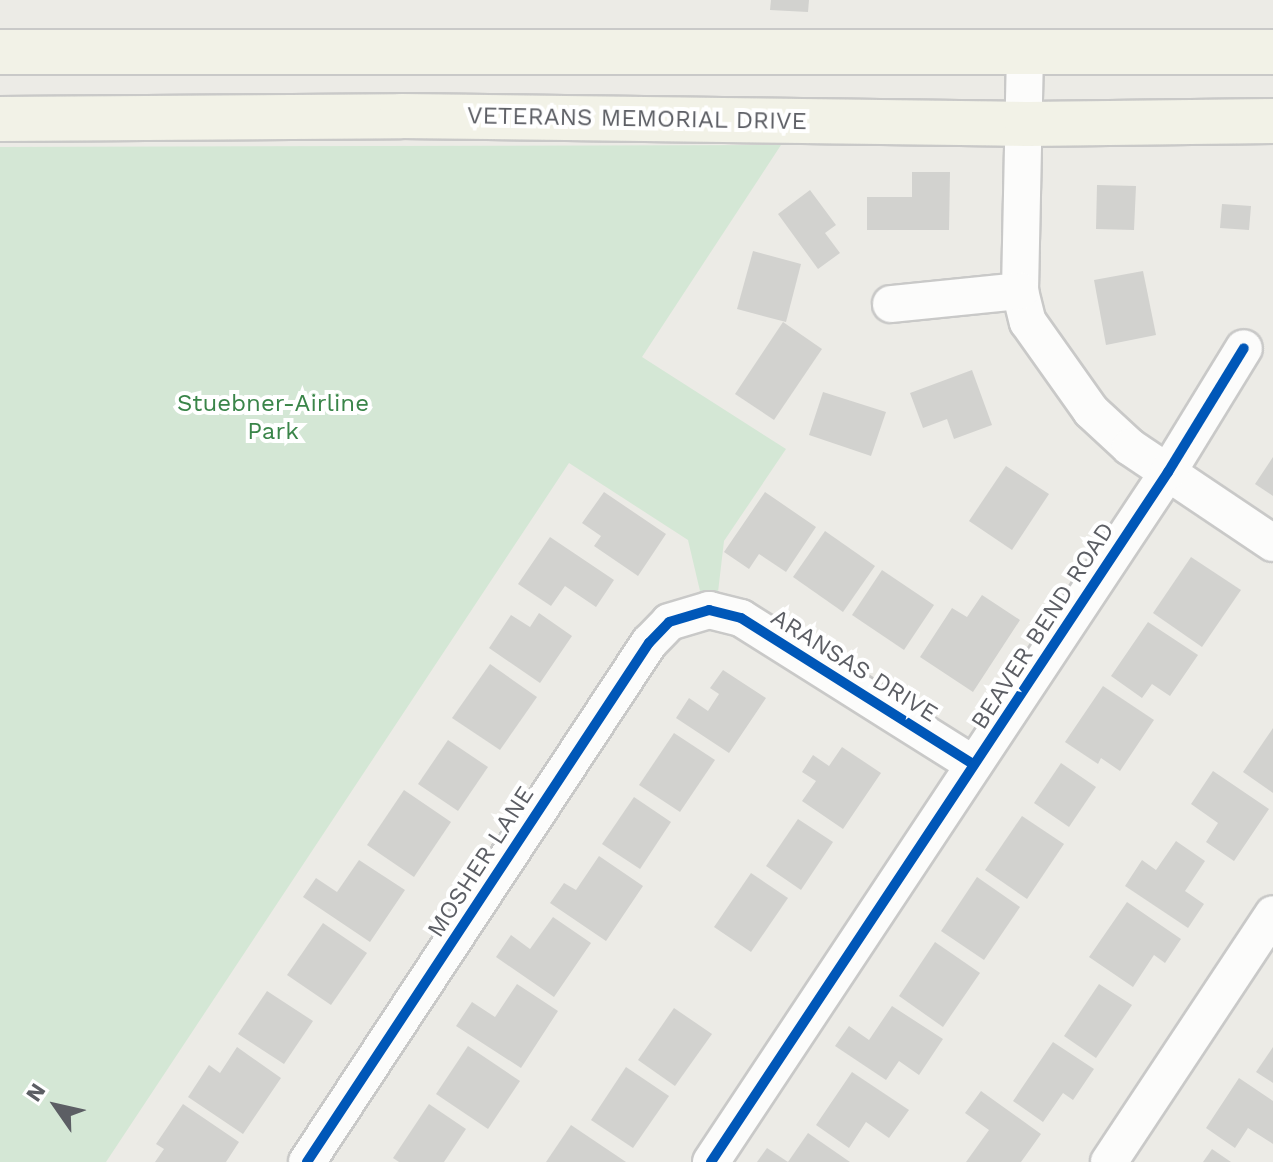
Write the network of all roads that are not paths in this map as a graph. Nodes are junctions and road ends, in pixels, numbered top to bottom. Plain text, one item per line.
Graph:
1 (0, 52) edge
2 (1025, 52) junction
3 (1273, 52) edge
4 (406, 53) junction
5 (401, 116) junction
6 (0, 119) edge
7 (1273, 121) edge
8 (1027, 124) junction
9 (1020, 291) junction
10 (891, 304) dead end
11 (1244, 348) dead end
12 (1168, 472) junction
13 (1273, 543) edge
14 (709, 610) joint
15 (974, 765) junction
16 (1273, 914) edge
17 (307, 1162) edge
18 (711, 1162) edge
19 (1109, 1162) edge

1 - 4 main road
2 - 3 main road
2 - 4 main road
2 - 8 street
4 - 5 main road
5 - 6 main road, VETERANS MEMORIAL DRIVE
5 - 8 main road, VETERANS MEMORIAL DRIVE
7 - 8 main road, VETERANS MEMORIAL DRIVE
8 - 9 street
9 - 10 street
9 - 12 street
11 - 12 street, BEAVER BEND ROAD
12 - 13 street
12 - 15 street, BEAVER BEND ROAD
14 - 15 street, ARANSAS DRIVE
14 - 17 street, MOSHER LANE
15 - 18 street, BEAVER BEND ROAD
16 - 19 street

